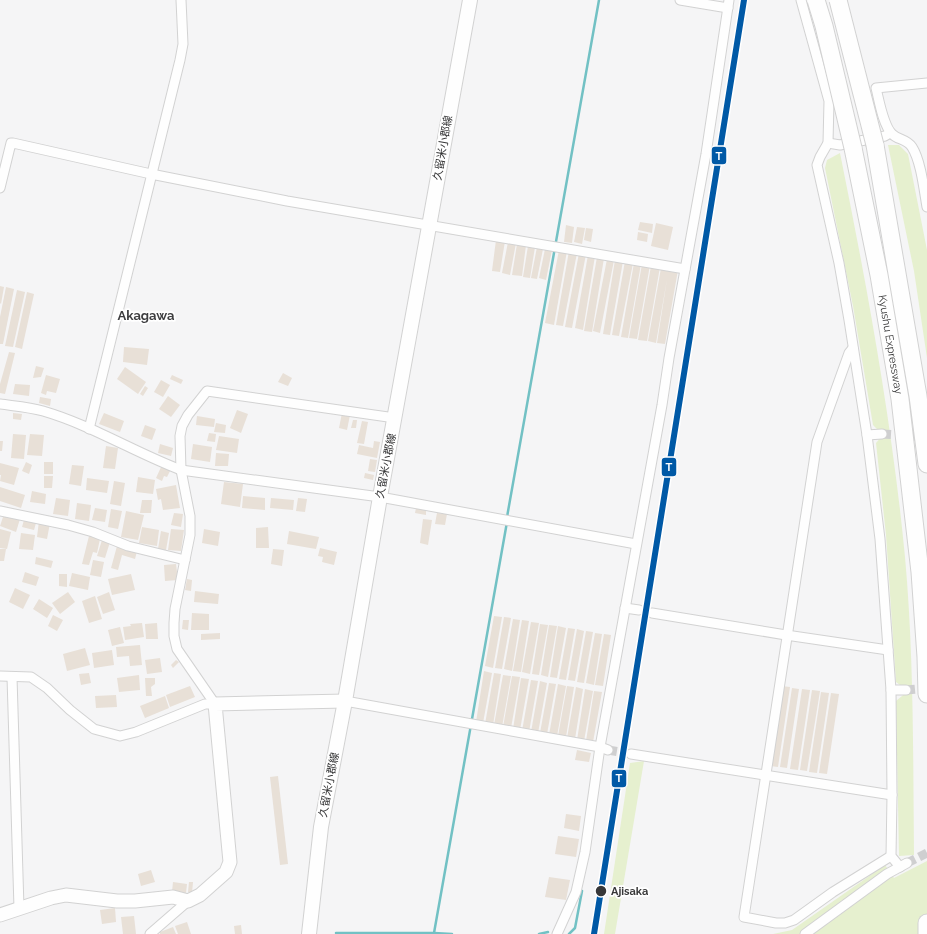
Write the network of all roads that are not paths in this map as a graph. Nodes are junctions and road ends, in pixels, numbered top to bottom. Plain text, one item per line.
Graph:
1 (181, 0) edge
2 (470, 0) edge
3 (680, 0) edge
4 (801, 0) edge
5 (816, 0) edge
6 (838, 0) edge
7 (728, 4) edge
8 (927, 83) edge
9 (890, 133) junction
10 (828, 143) junction
11 (151, 174) junction
12 (0, 188) edge
13 (927, 207) edge
14 (430, 225) junction
15 (686, 269) junction
16 (854, 348) junction
17 (0, 404) edge
18 (395, 418) junction
19 (89, 429) junction
20 (882, 434) tunnel mouth
21 (867, 435) junction
22 (927, 464) edge
23 (181, 470) junction
24 (380, 497) junction
25 (0, 511) edge
26 (636, 544) junction
27 (185, 560) junction
28 (625, 608) junction
29 (639, 610) dead end
30 (652, 613) dead end
31 (786, 635) junction
32 (888, 650) junction
33 (0, 676) edge
34 (12, 677) junction
35 (891, 690) junction
36 (906, 690) tunnel mouth
37 (927, 694) edge
38 (345, 701) junction
39 (215, 704) junction
40 (604, 748) junction
41 (631, 754) tunnel mouth
42 (766, 775) junction
43 (892, 795) junction
44 (891, 856) junction
45 (188, 901) junction
46 (19, 908) junction
47 (0, 915) edge
48 (927, 923) edge
49 (150, 934) edge
50 (309, 934) edge
51 (557, 934) edge
52 (805, 934) edge
53 (927, 934) edge

1 - 11 street
2 - 14 main road, 久留米小郡線
3 - 7 street
4 - 10 street
5 - 37 highway, Kyushu Expressway, bridge
6 - 22 highway, Kyushu Expressway, bridge
7 - 15 street
8 - 9 street
9 - 10 street
9 - 13 street
10 - 16 street
11 - 12 street
11 - 14 street
11 - 19 street
14 - 15 street
14 - 18 main road, 久留米小郡線
15 - 26 street
16 - 21 street
16 - 31 street
17 - 19 street
18 - 23 street
18 - 24 main road, 久留米小郡線
19 - 23 street
20 - 21 street
21 - 32 street
23 - 24 street
23 - 27 street
24 - 26 street
24 - 38 main road, 久留米小郡線
25 - 27 street
26 - 28 street
27 - 39 street
28 - 29 street
28 - 40 street
30 - 31 street
31 - 32 street
31 - 42 street
32 - 35 street
33 - 34 street
34 - 39 street
34 - 46 street
35 - 36 street
35 - 43 street
38 - 39 street
38 - 40 street
38 - 50 main road, 久留米小郡線
39 - 45 street
40 - 51 street
41 - 42 street
42 - 43 street
42 - 44 street
43 - 44 street
44 - 52 street
45 - 46 street
45 - 49 street
46 - 47 street
48 - 53 highway

